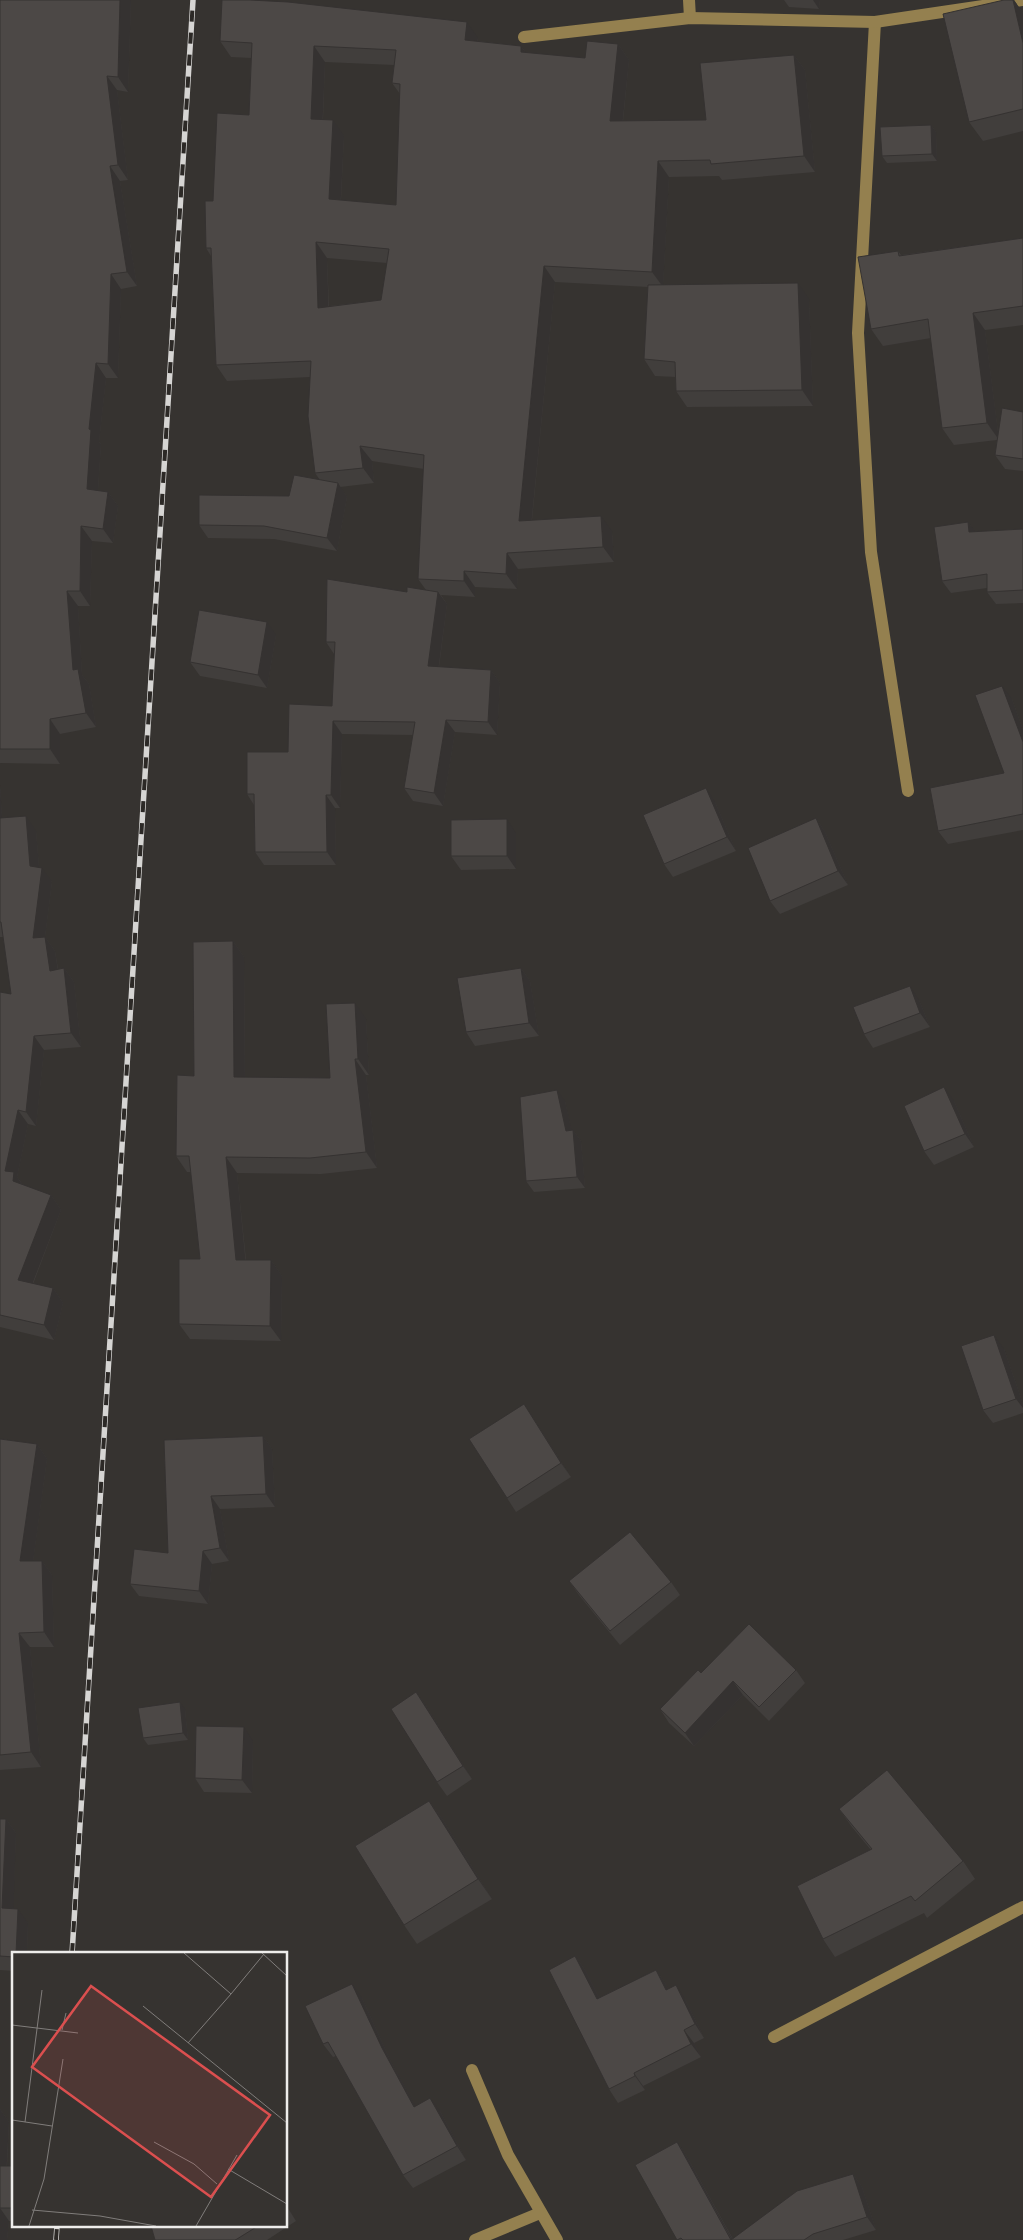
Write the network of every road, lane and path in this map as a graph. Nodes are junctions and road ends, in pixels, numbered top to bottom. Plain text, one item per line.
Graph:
1 (688, 0) edge
2 (1023, 0) edge
3 (690, 18) junction
4 (874, 22) junction
5 (524, 37) dead end
6 (908, 791) dead end
7 (1023, 1907) edge
8 (774, 2037) dead end
9 (472, 2070) dead end
10 (540, 2213) junction
11 (475, 2240) edge
12 (557, 2240) edge

1 - 3 street
2 - 4 street
3 - 4 street
3 - 5 street
4 - 6 street
7 - 8 street
9 - 10 street
10 - 11 street
10 - 12 street

